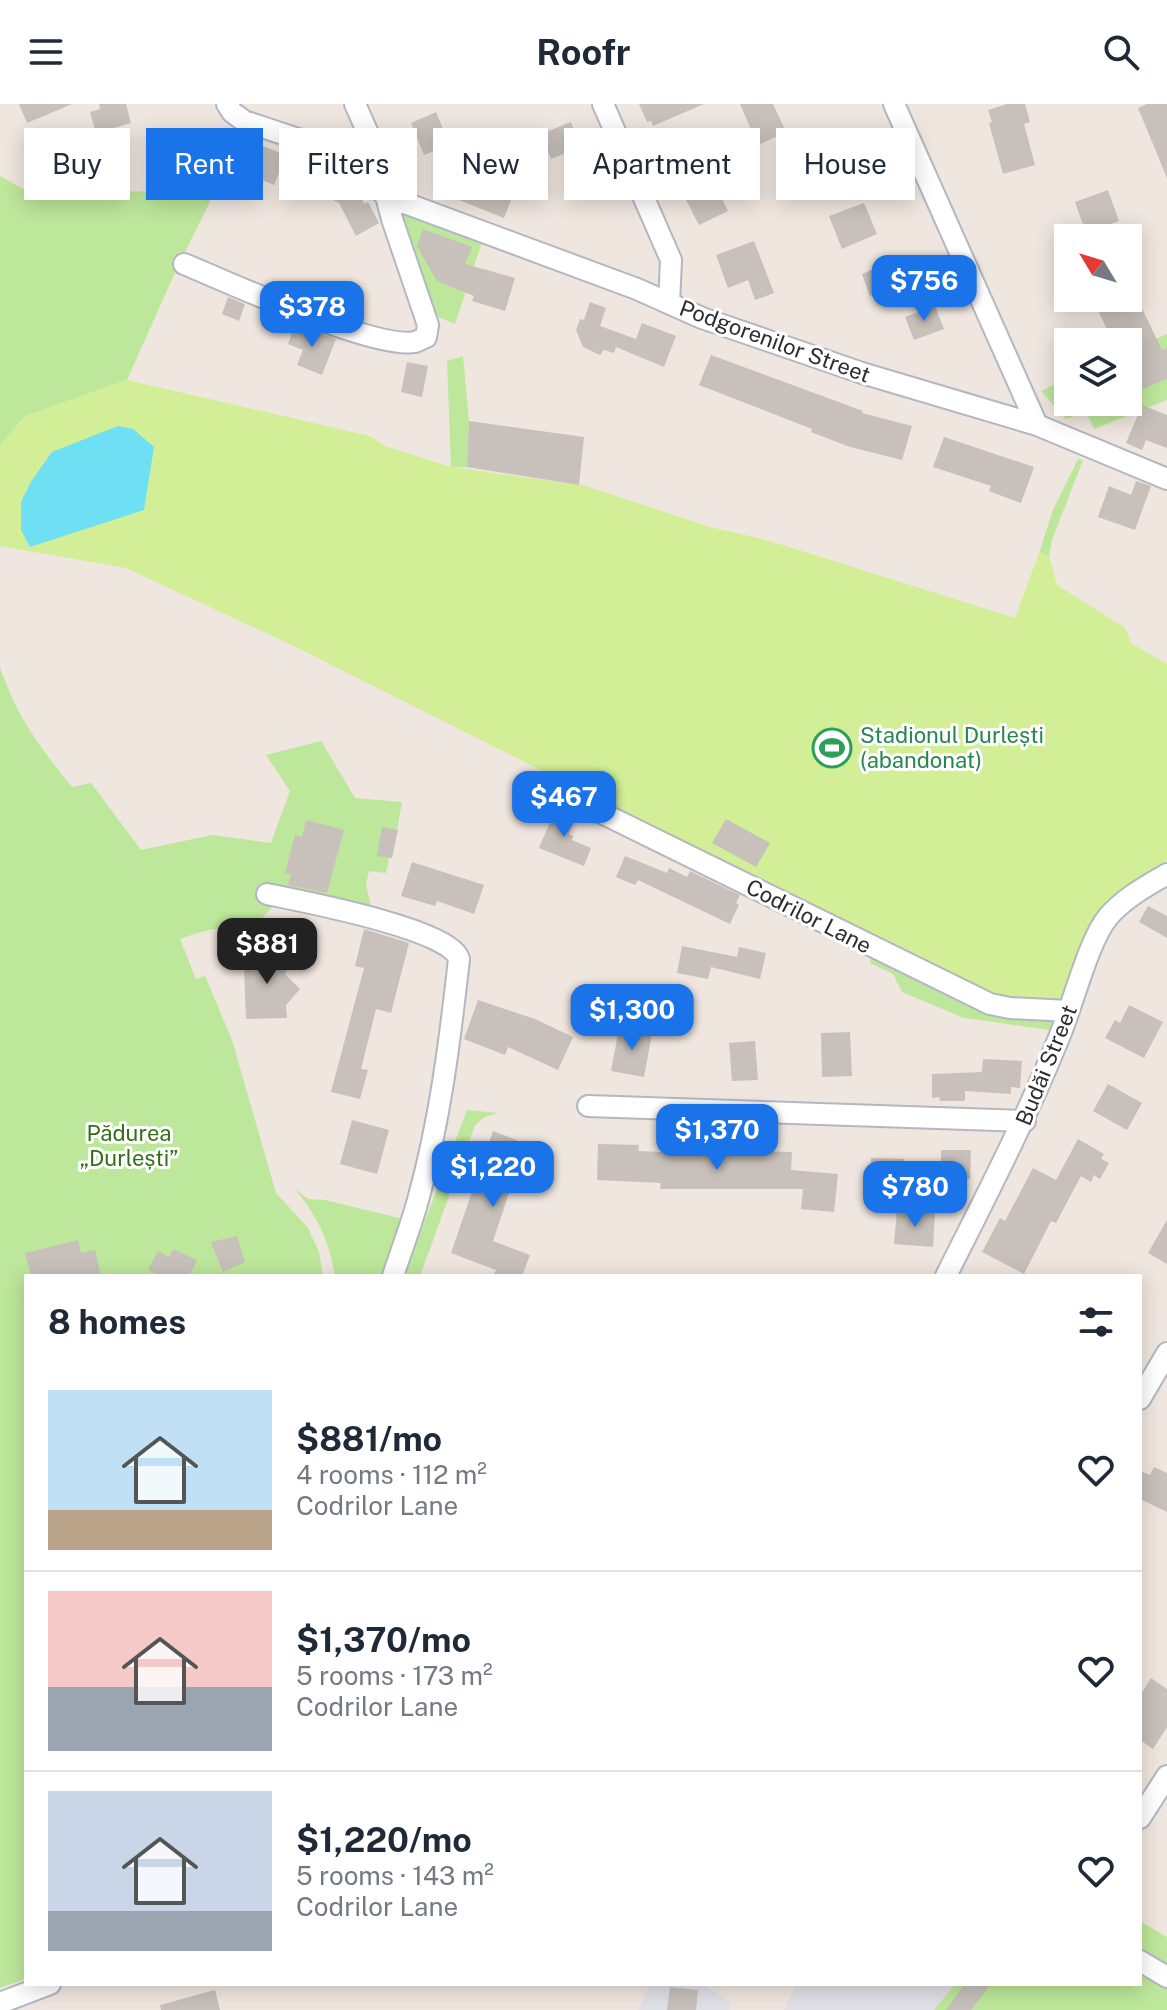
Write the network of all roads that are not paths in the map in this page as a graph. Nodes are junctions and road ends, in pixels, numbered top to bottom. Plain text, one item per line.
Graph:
1 (227, 104) edge
2 (355, 104) edge
3 (603, 104) edge
4 (894, 104) edge
5 (366, 128) edge
6 (279, 133) edge
7 (387, 200) edge
8 (397, 200) edge
9 (184, 264) dead end
10 (669, 303) junction
11 (1037, 425) junction
12 (1167, 479) edge
13 (557, 791) dead end
14 (1167, 874) edge
15 (267, 894) dead end
16 (1069, 1011) junction
17 (588, 1106) dead end
18 (1025, 1121) junction
19 (394, 1274) edge
20 (947, 1274) edge
21 (1167, 1353) edge
22 (1142, 1396) edge
23 (1167, 1776) edge
24 (1142, 1815) edge
25 (1142, 1962) edge
26 (1167, 1977) edge
27 (45, 1986) edge
28 (0, 2003) edge

1 - 6 street
2 - 5 street
3 - 10 street
4 - 11 street
7 - 9 street
8 - 10 street, Podgorenilor Street
10 - 11 street, Podgorenilor Street
11 - 12 street, Podgorenilor Street
13 - 16 street, Codrilor Lane
14 - 16 street, Budăi Street
15 - 19 street
16 - 18 street, Budăi Street
17 - 18 street
18 - 20 street, Budăi Street
21 - 22 street
23 - 24 street
25 - 26 street
27 - 28 street

